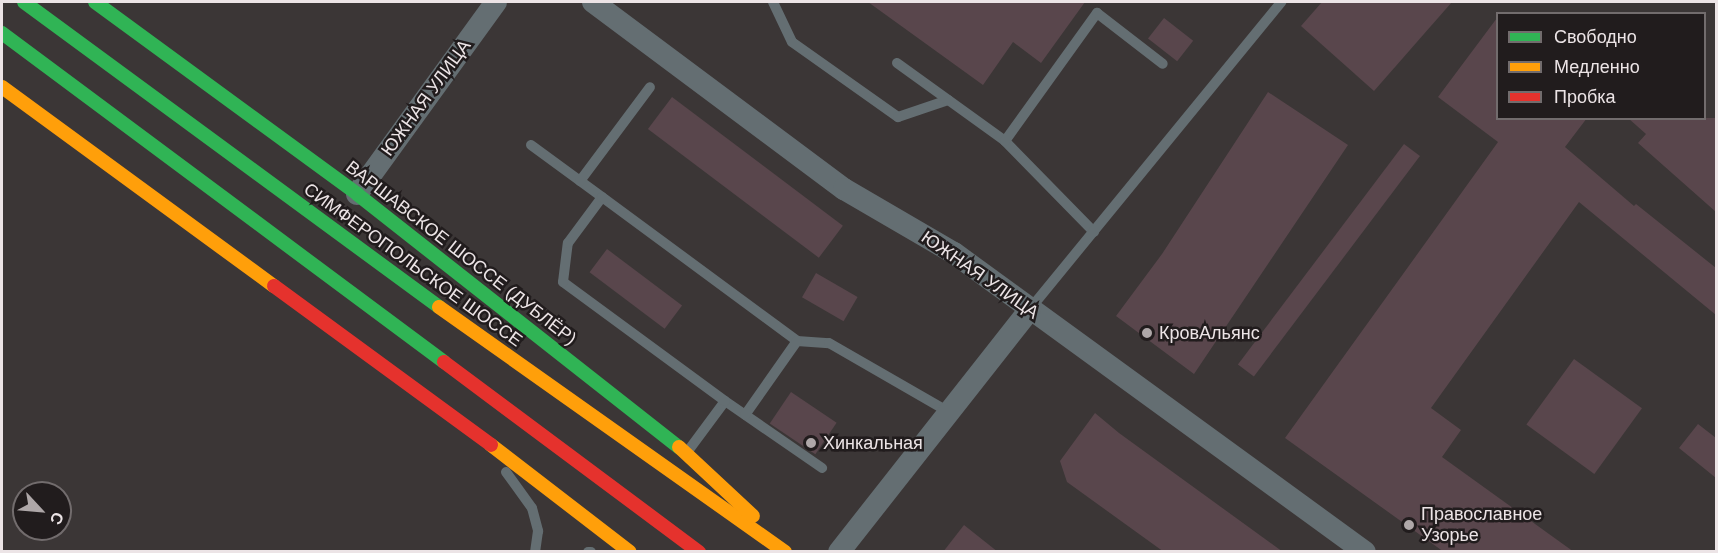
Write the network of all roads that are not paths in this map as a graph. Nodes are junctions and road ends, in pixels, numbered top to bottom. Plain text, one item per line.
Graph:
1 (24, 2) edge
2 (95, 2) edge
3 (496, 2) edge
4 (593, 2) edge
5 (773, 2) edge
6 (1281, 2) edge
7 (2, 33) edge
8 (897, 63) dead end
9 (1163, 64) dead end
10 (2, 87) edge
11 (651, 87) dead end
12 (948, 100) junction
13 (1005, 141) junction
14 (531, 145) dead end
15 (580, 181) junction
16 (357, 194) junction
17 (602, 197) junction
18 (1094, 231) junction
19 (1030, 309) junction
20 (797, 341) junction
21 (725, 401) junction
22 (950, 412) junction
23 (745, 415) junction
24 (482, 438) junction
25 (686, 454) junction
26 (822, 468) dead end
27 (535, 552) edge
28 (630, 552) edge
29 (699, 552) edge
30 (785, 552) edge
31 (790, 552) edge
32 (839, 552) edge
33 (1365, 552) edge

1 - 30 main road, СИМФЕРОПОЛЬСКОЕ ШОССЕ
2 - 16 main road, ВАРШАВСКОЕ ШОССЕ (ДУБЛЁР)
3 - 16 street, ЮЖНАЯ УЛИЦА
4 - 19 street, ЮЖНАЯ УЛИЦА
5 - 12 lane
6 - 18 lane
7 - 29 main road
8 - 12 lane
9 - 13 lane
10 - 24 main road
11 - 15 lane
12 - 13 lane
13 - 18 lane
14 - 15 lane
15 - 17 lane
16 - 25 main road, ВАРШАВСКОЕ ШОССЕ (ДУБЛЁР)
17 - 20 lane
17 - 21 lane
18 - 19 lane
19 - 22 street
19 - 33 street, ЮЖНАЯ УЛИЦА
20 - 22 lane
20 - 23 lane
21 - 23 lane
21 - 25 lane
22 - 32 street
23 - 26 lane
24 - 27 lane
24 - 28 main road
25 - 31 main road, ВАРШАВСКОЕ ШОССЕ (ДУБЛЁР)

